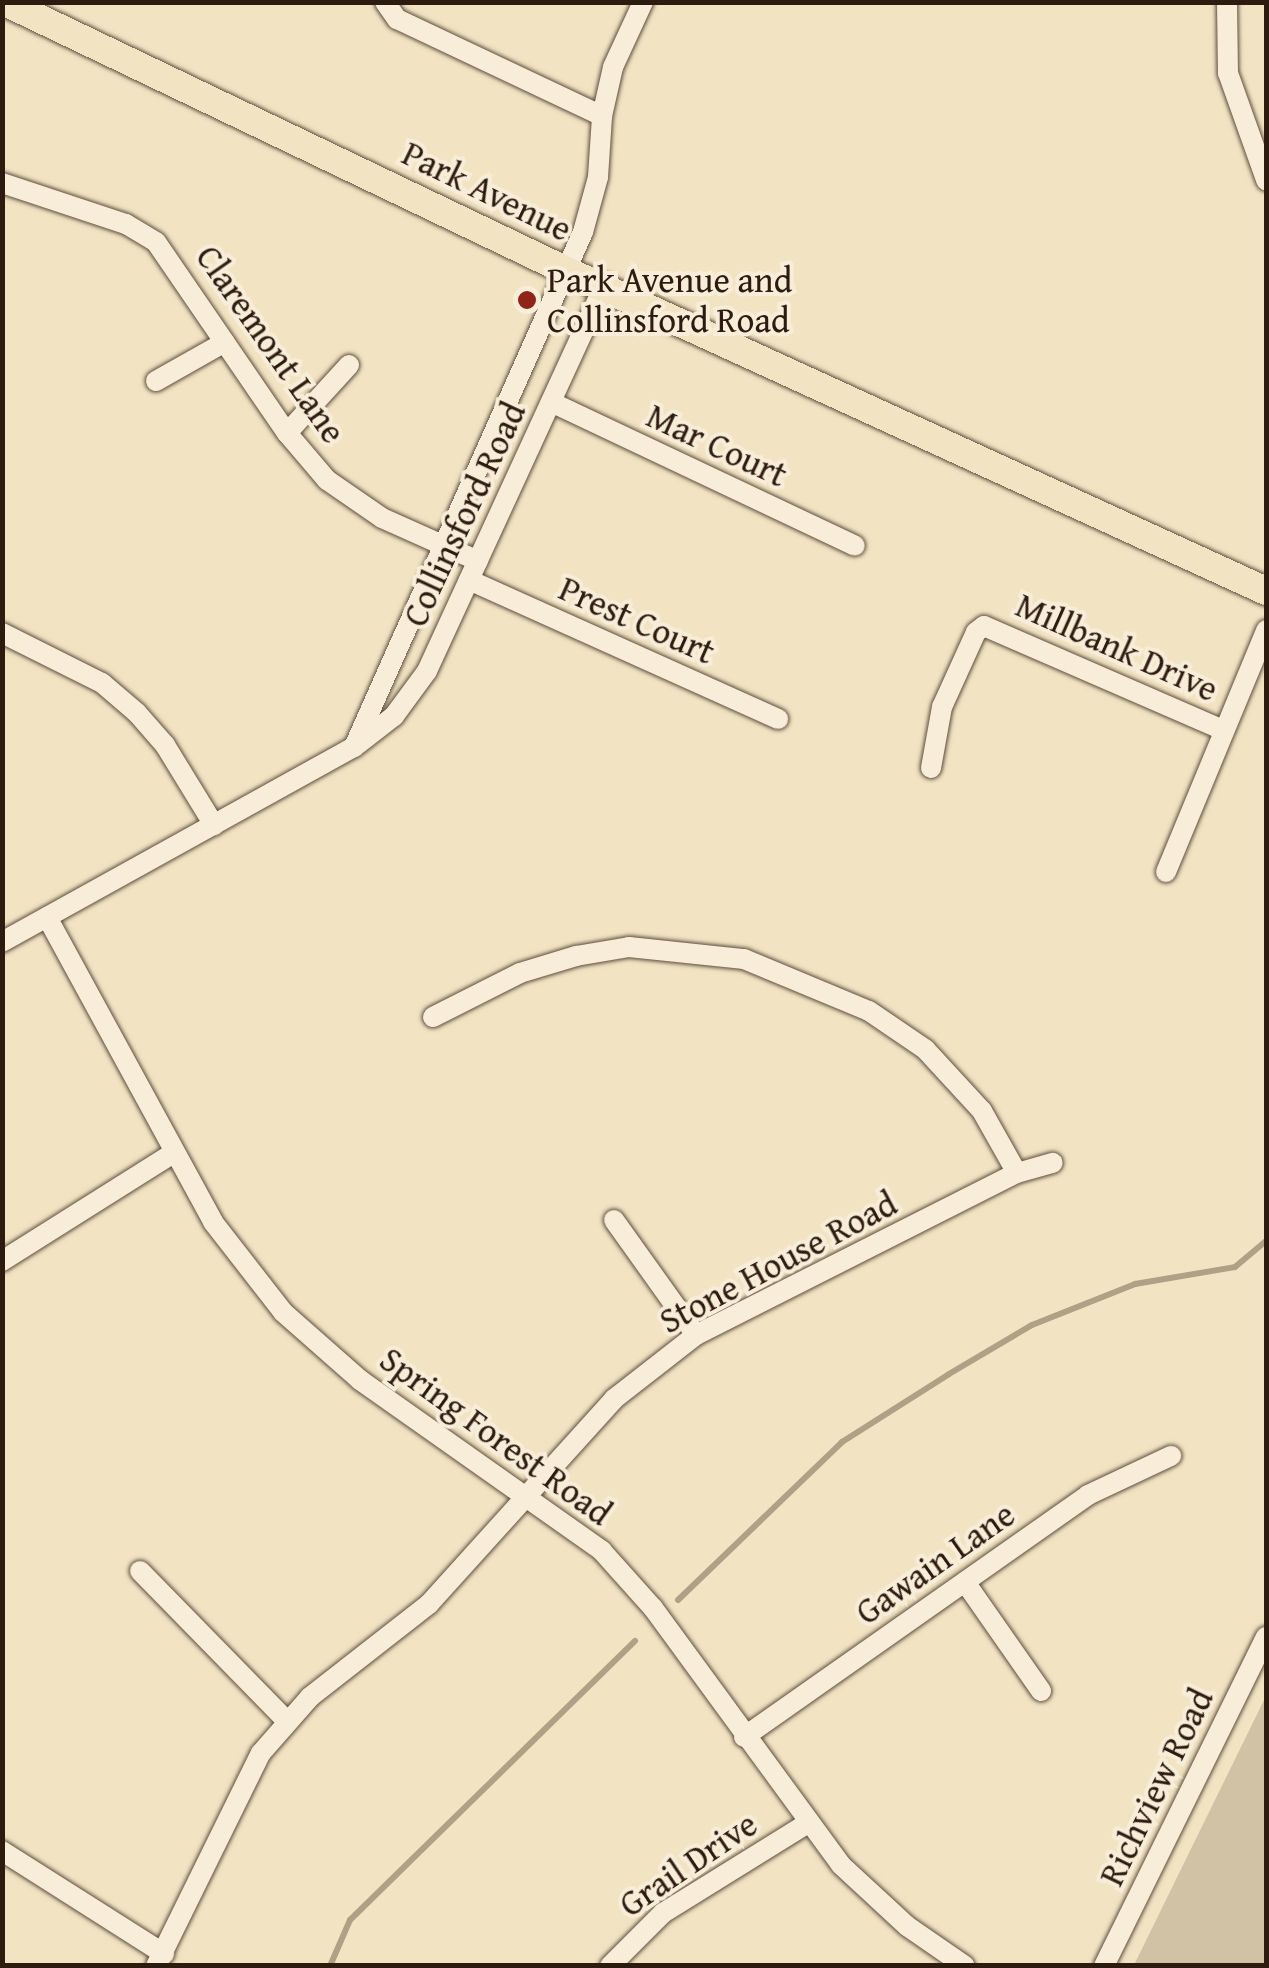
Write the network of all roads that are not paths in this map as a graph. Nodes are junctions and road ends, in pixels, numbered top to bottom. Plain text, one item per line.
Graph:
1 (5, 2) edge
2 (385, 2) edge
3 (643, 2) edge
4 (1227, 2) edge
5 (602, 116) junction
6 (1266, 180) edge
7 (2, 184) edge
8 (567, 271) junction
9 (603, 288) junction
10 (225, 342) junction
11 (349, 365) dead end
12 (156, 381) dead end
13 (551, 402) junction
14 (287, 433) junction
15 (470, 487) junction
16 (504, 504) junction
17 (443, 546) junction
18 (855, 546) dead end
19 (473, 571) junction
20 (1266, 592) edge
21 (1266, 630) edge
22 (2, 633) edge
23 (778, 719) dead end
24 (1222, 730) junction
25 (354, 748) junction
26 (932, 768) dead end
27 (214, 825) junction
28 (1166, 872) dead end
29 (47, 917) junction
30 (2, 942) edge
31 (434, 1018) dead end
32 (175, 1152) junction
33 (1053, 1163) dead end
34 (1017, 1173) junction
35 (614, 1220) dead end
36 (2, 1261) edge
37 (696, 1334) junction
38 (1171, 1456) dead end
39 (530, 1496) junction
40 (140, 1572) dead end
41 (965, 1582) junction
42 (1266, 1637) edge
43 (1041, 1690) dead end
44 (287, 1720) junction
45 (744, 1737) junction
46 (808, 1823) junction
47 (2, 1851) edge
48 (160, 1960) edge
49 (610, 1966) edge
50 (964, 1966) edge
51 (1104, 1966) edge

1 - 8 main road, Park Avenue
2 - 5 street
3 - 5 street, Collinsford Road
4 - 6 street
5 - 8 street, Collinsford Road
7 - 10 street, Claremont Lane
8 - 9 main road, Park Avenue
8 - 15 street, Collinsford Road
9 - 13 street, Collinsford Road
9 - 20 main road, Park Avenue
10 - 12 street
10 - 14 street, Claremont Lane
11 - 14 street
13 - 16 street, Collinsford Road
13 - 18 street, Mar Court
14 - 17 street, Claremont Lane
15 - 16 street
15 - 17 street, Collinsford Road
16 - 19 street, Collinsford Road
17 - 19 street, Claremont Lane
17 - 25 street, Collinsford Road
19 - 23 street, Prest Court
19 - 25 street, Collinsford Road
21 - 24 street
22 - 27 street
24 - 26 street, Millbank Drive
24 - 28 street
25 - 27 street, Collinsford Road
27 - 29 street, Collinsford Road
29 - 30 street, Collinsford Road
29 - 32 street, Spring Forest Road
31 - 34 street
32 - 36 street
32 - 39 street, Spring Forest Road
33 - 34 street, Stone House Road
34 - 37 street, Stone House Road
35 - 37 street
37 - 39 street, Stone House Road
38 - 41 street, Gawain Lane
39 - 44 street, Stone House Road
39 - 45 street, Spring Forest Road
40 - 44 street
41 - 43 street
41 - 45 street, Gawain Lane
42 - 51 street, Richview Road
44 - 48 street, Stone House Road
45 - 46 street, Spring Forest Road
46 - 49 street, Grail Drive
46 - 50 street, Spring Forest Road
47 - 48 street

